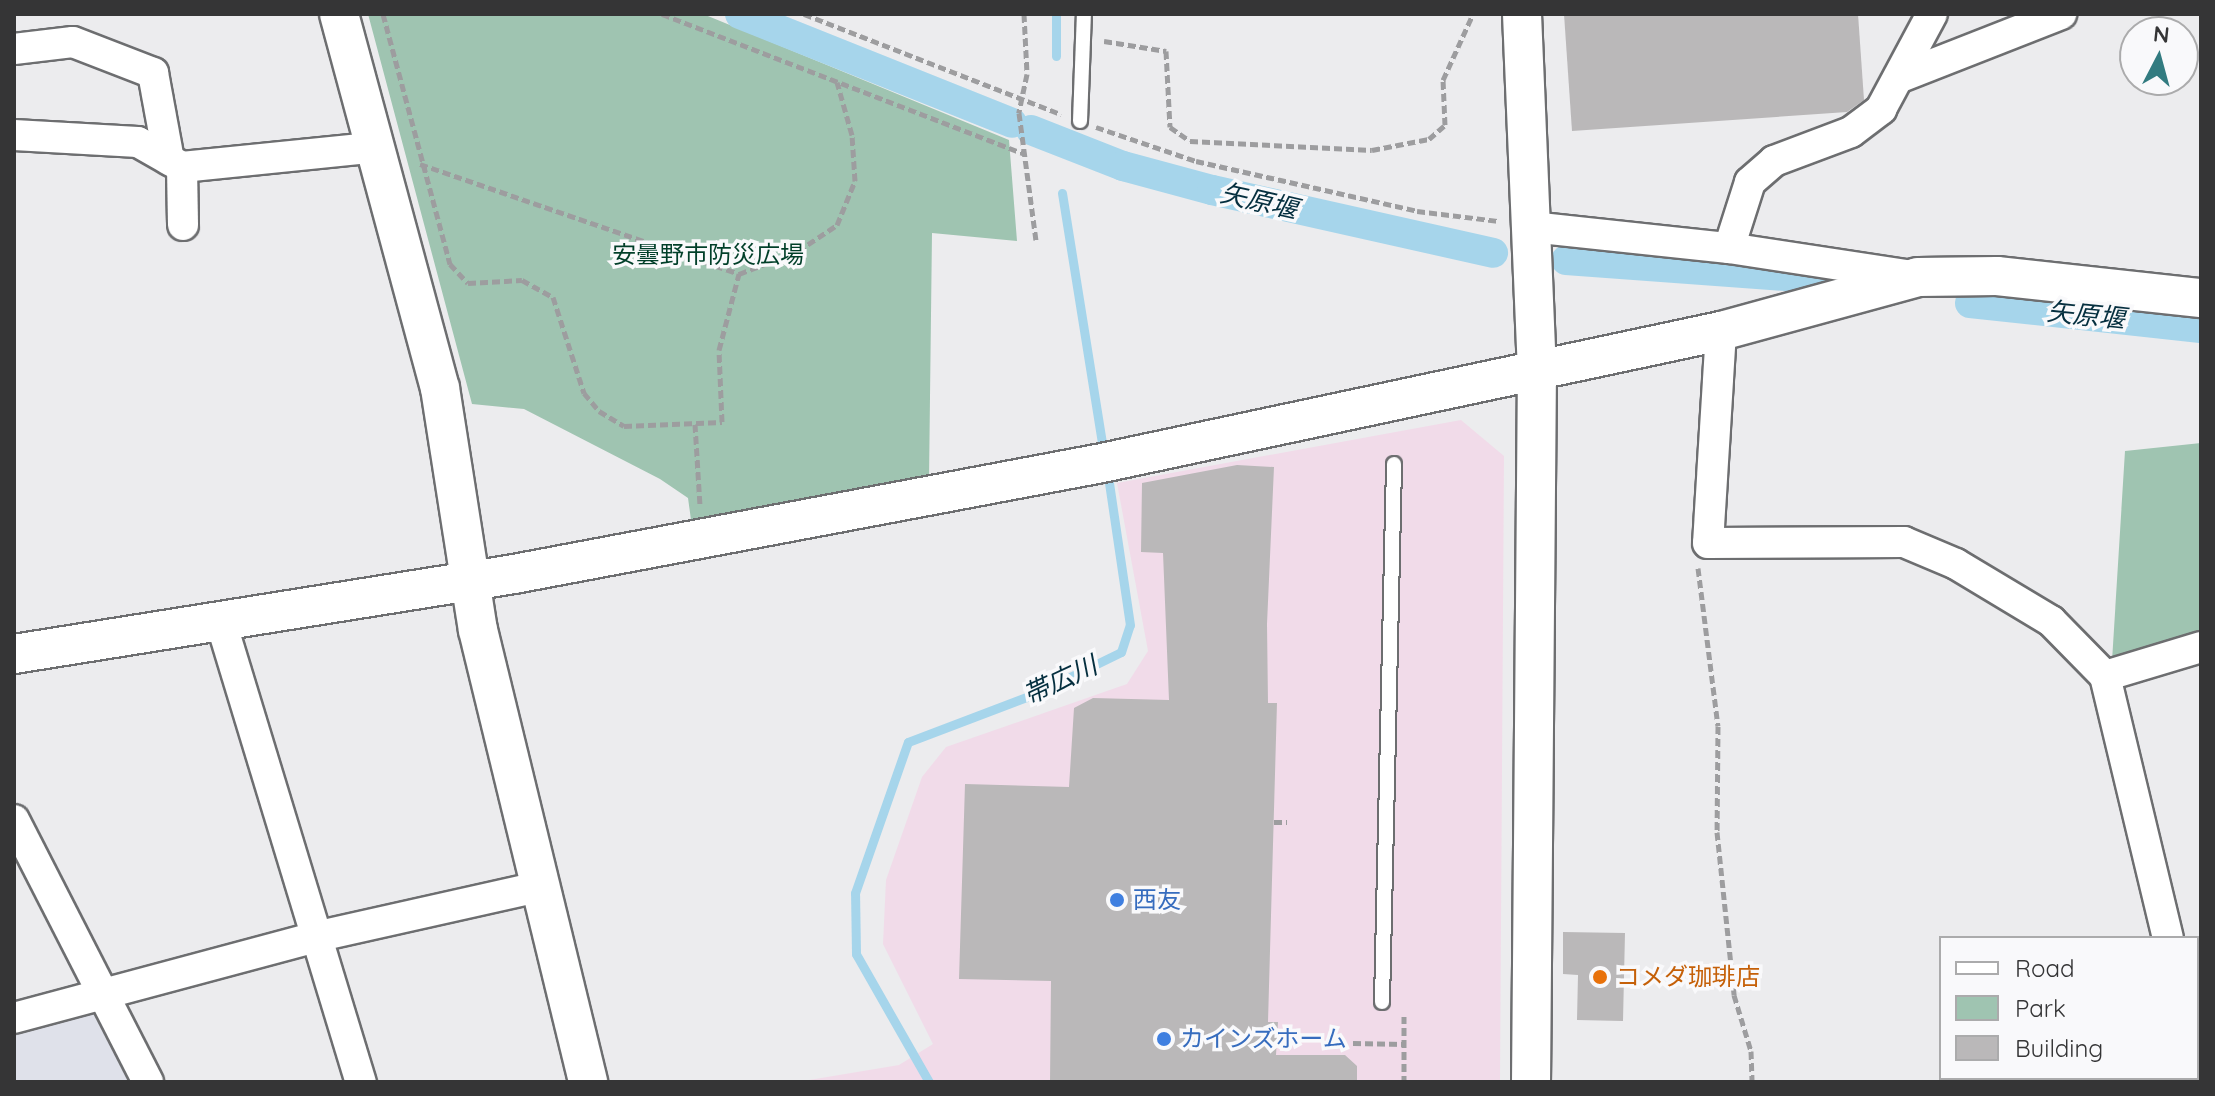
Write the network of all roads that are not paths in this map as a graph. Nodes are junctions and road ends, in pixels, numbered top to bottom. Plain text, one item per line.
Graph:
1 (339, 14) edge
2 (1084, 14) edge
3 (1522, 14) edge
4 (1932, 14) edge
5 (2061, 14) edge
6 (14, 49) edge
7 (1903, 76) junction
8 (1080, 121) road end
9 (14, 135) edge
10 (378, 147) junction
11 (176, 163) junction
12 (183, 225) dead end
13 (1531, 227) junction
14 (1729, 248) junction
15 (1918, 277) junction
16 (2201, 298) edge
17 (1721, 331) junction
18 (1537, 368) junction
19 (1394, 464) dead end
20 (472, 581) junction
21 (221, 622) junction
22 (2201, 647) edge
23 (14, 654) edge
24 (2105, 676) junction
25 (15, 825) edge
26 (539, 887) junction
27 (319, 936) junction
28 (2168, 936) edge
29 (105, 992) junction
30 (1382, 1002) dead end
31 (14, 1018) edge
32 (148, 1082) edge
33 (361, 1082) edge
34 (588, 1082) edge
35 (1531, 1082) edge

1 - 10 street
2 - 8 lane
3 - 13 street
4 - 7 street
5 - 7 street
6 - 11 street
7 - 14 street
9 - 11 street
10 - 11 street
10 - 20 street
11 - 12 street
13 - 14 street
13 - 18 street
14 - 15 street
15 - 16 street
15 - 17 street
17 - 18 street
17 - 24 street
18 - 20 street
18 - 35 street
19 - 30 lane
20 - 21 street
20 - 26 street
21 - 23 street
21 - 27 street
22 - 24 street
24 - 28 street
25 - 29 street
26 - 27 street
26 - 34 street
27 - 29 street
27 - 33 street
29 - 31 street
29 - 32 street

